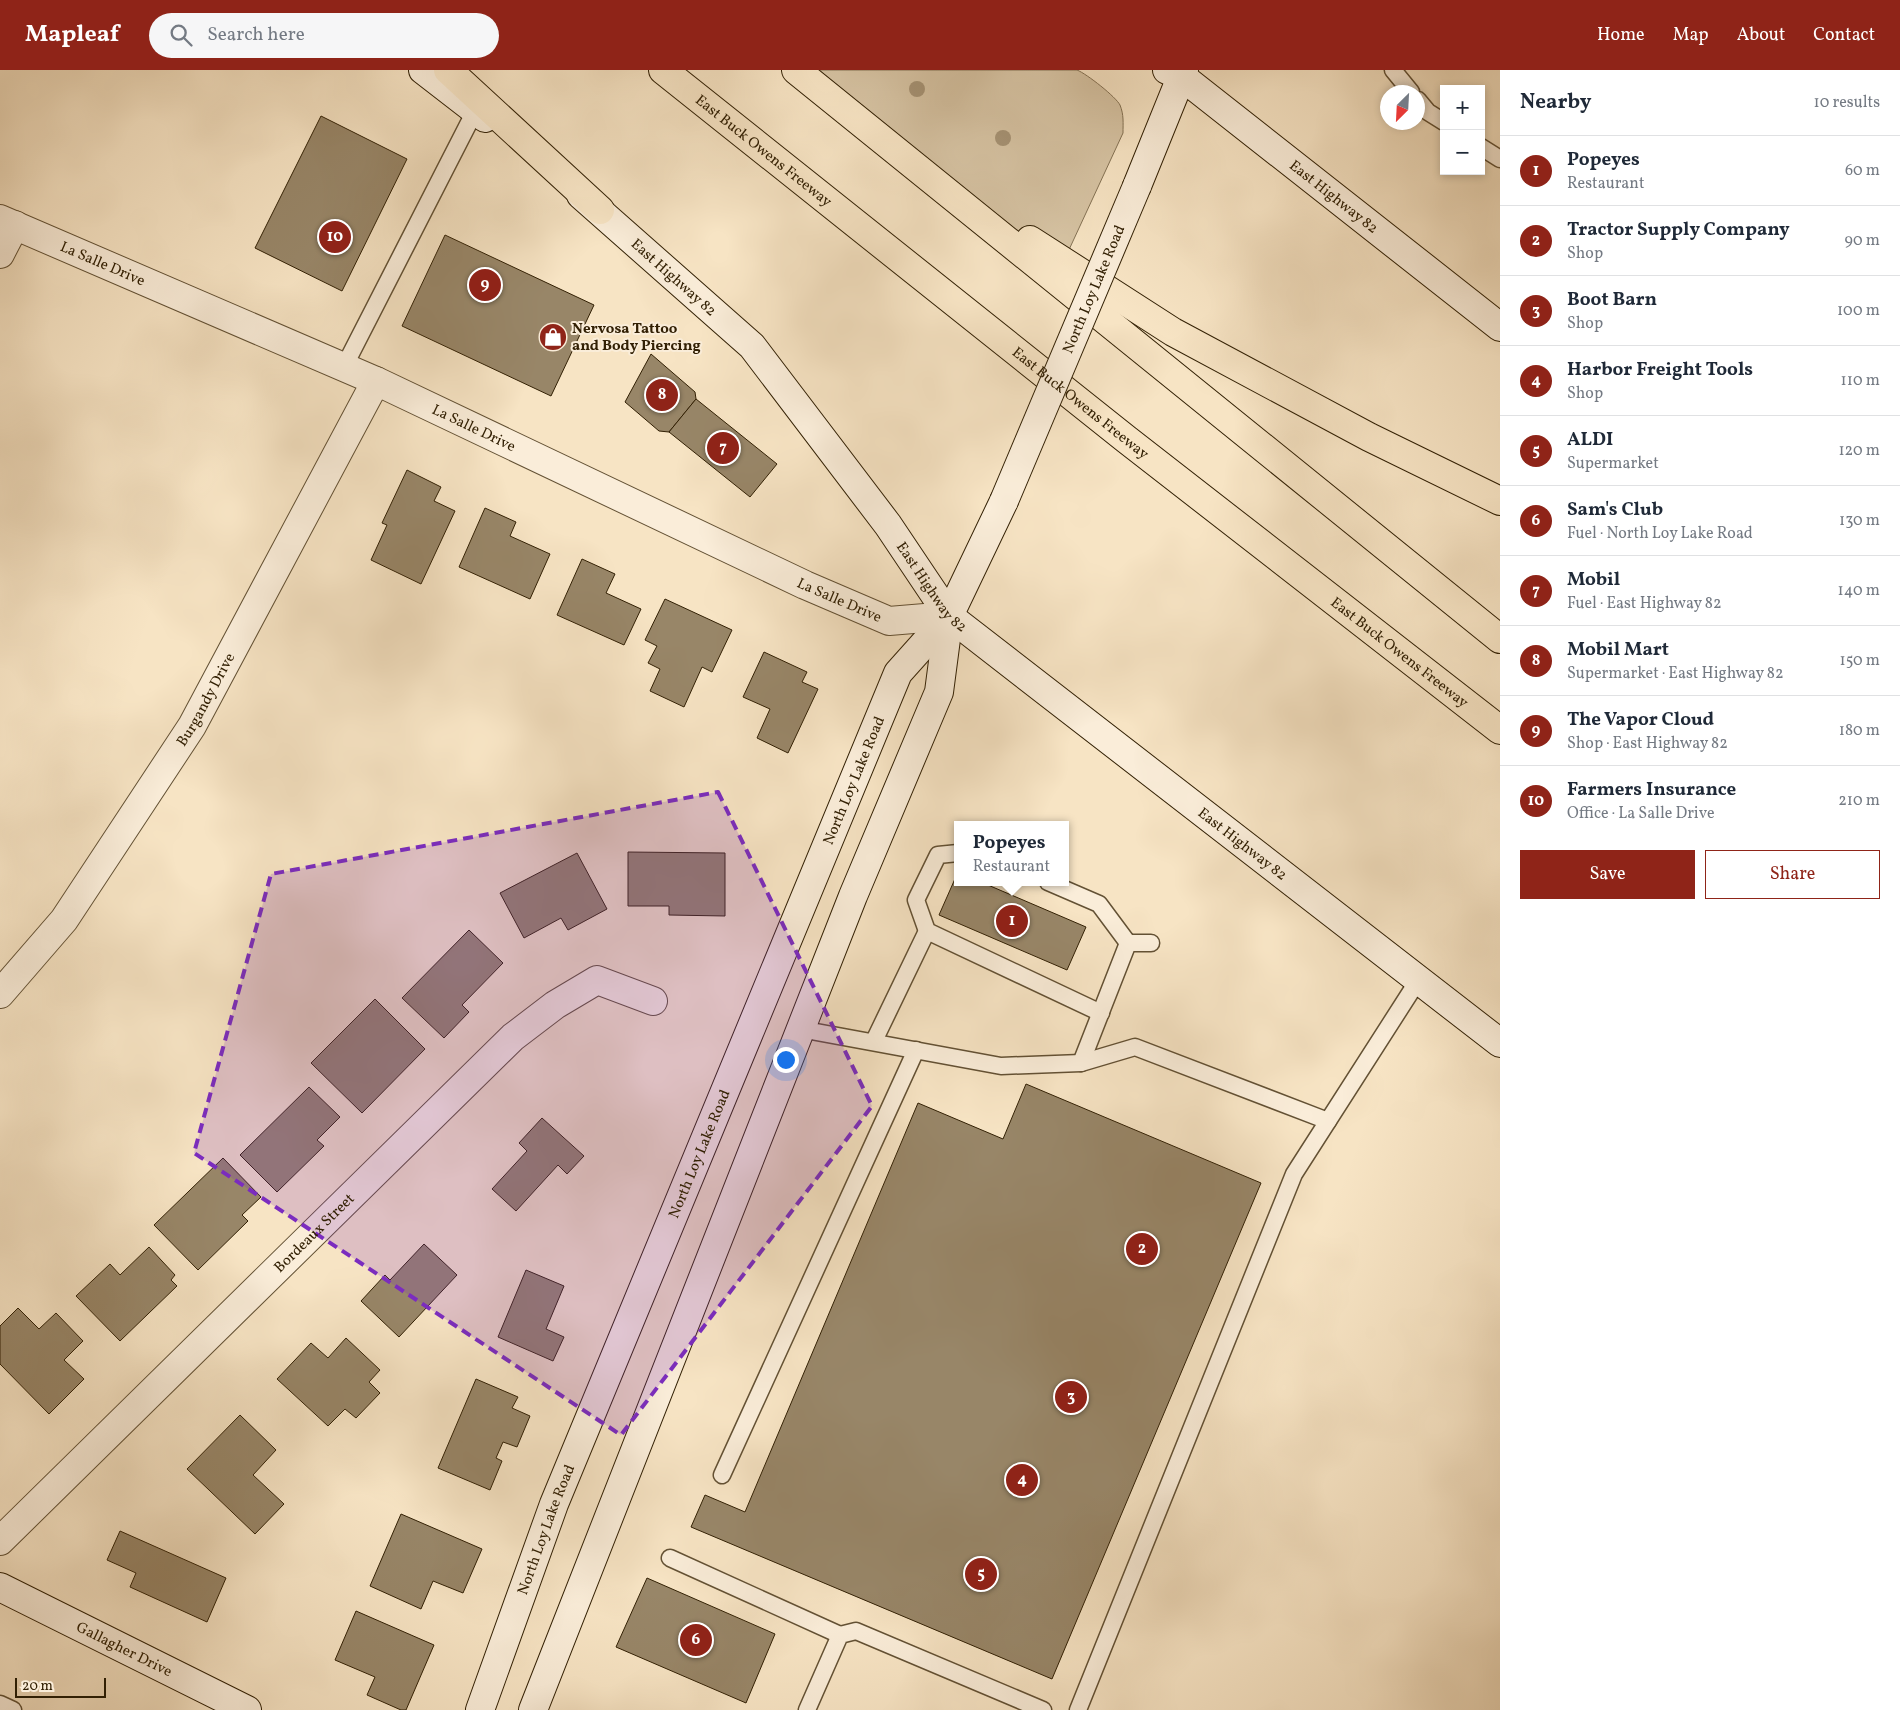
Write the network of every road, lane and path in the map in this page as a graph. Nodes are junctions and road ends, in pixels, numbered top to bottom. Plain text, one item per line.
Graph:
1 (423, 70) edge
2 (448, 70) edge
3 (664, 70) edge
4 (796, 70) edge
5 (1393, 70) edge
6 (1177, 72) edge
7 (1406, 85) edge
8 (1425, 108) edge
9 (475, 111) junction
10 (1440, 120) edge
11 (1485, 149) edge
12 (1500, 159) edge
13 (909, 162) junction
14 (600, 210) junction
15 (8, 222) edge
16 (0, 254) edge
17 (1500, 327) edge
18 (344, 367) junction
19 (376, 381) junction
20 (1500, 502) edge
21 (949, 616) junction
22 (1500, 639) edge
23 (1500, 730) edge
24 (954, 853) edge
25 (1057, 886) edge
26 (927, 931) junction
27 (1128, 943) junction
28 (1151, 943) dead end
29 (1419, 979) junction
30 (0, 994) edge
31 (653, 1001) dead end
32 (1101, 1013) junction
33 (800, 1029) junction
34 (874, 1041) junction
35 (1500, 1043) edge
36 (916, 1050) junction
37 (1081, 1063) junction
38 (1328, 1122) junction
39 (722, 1475) dead end
40 (0, 1541) edge
41 (670, 1558) dead end
42 (0, 1587) edge
43 (840, 1635) junction
44 (0, 1704) edge
45 (13, 1710) edge
46 (247, 1710) edge
47 (480, 1710) edge
48 (533, 1710) edge
49 (807, 1710) edge
50 (1043, 1710) edge
51 (1078, 1710) edge

1 - 9 main road, East Highway 82
2 - 14 highway
3 - 23 highway, East Buck Owens Freeway
4 - 13 highway
5 - 7 lane
6 - 17 main road, East Highway 82
6 - 21 main road, North Loy Lake Road, bridge
8 - 10 lane
9 - 14 main road, East Highway 82
9 - 18 lane
11 - 12 lane
13 - 20 highway
13 - 22 highway
14 - 21 main road, East Highway 82
15 - 16 main road
15 - 18 main road, La Salle Drive
18 - 19 main road, La Salle Drive
19 - 21 main road, La Salle Drive
19 - 30 main road, Burgandy Drive
21 - 29 main road, East Highway 82
21 - 33 main road, North Loy Lake Road
21 - 47 main road, North Loy Lake Road
24 - 26 lane
25 - 27 lane
26 - 32 lane
26 - 34 lane
27 - 28 lane
27 - 32 lane
29 - 35 main road, East Highway 82
29 - 38 lane
31 - 40 main road, Bordeaux Street
32 - 37 lane
33 - 34 lane
33 - 48 main road, North Loy Lake Road
34 - 36 lane
36 - 37 lane
36 - 39 lane
37 - 38 lane
38 - 51 lane
41 - 43 lane
42 - 46 main road, Gallagher Drive
43 - 49 lane
43 - 50 lane
44 - 45 lane

